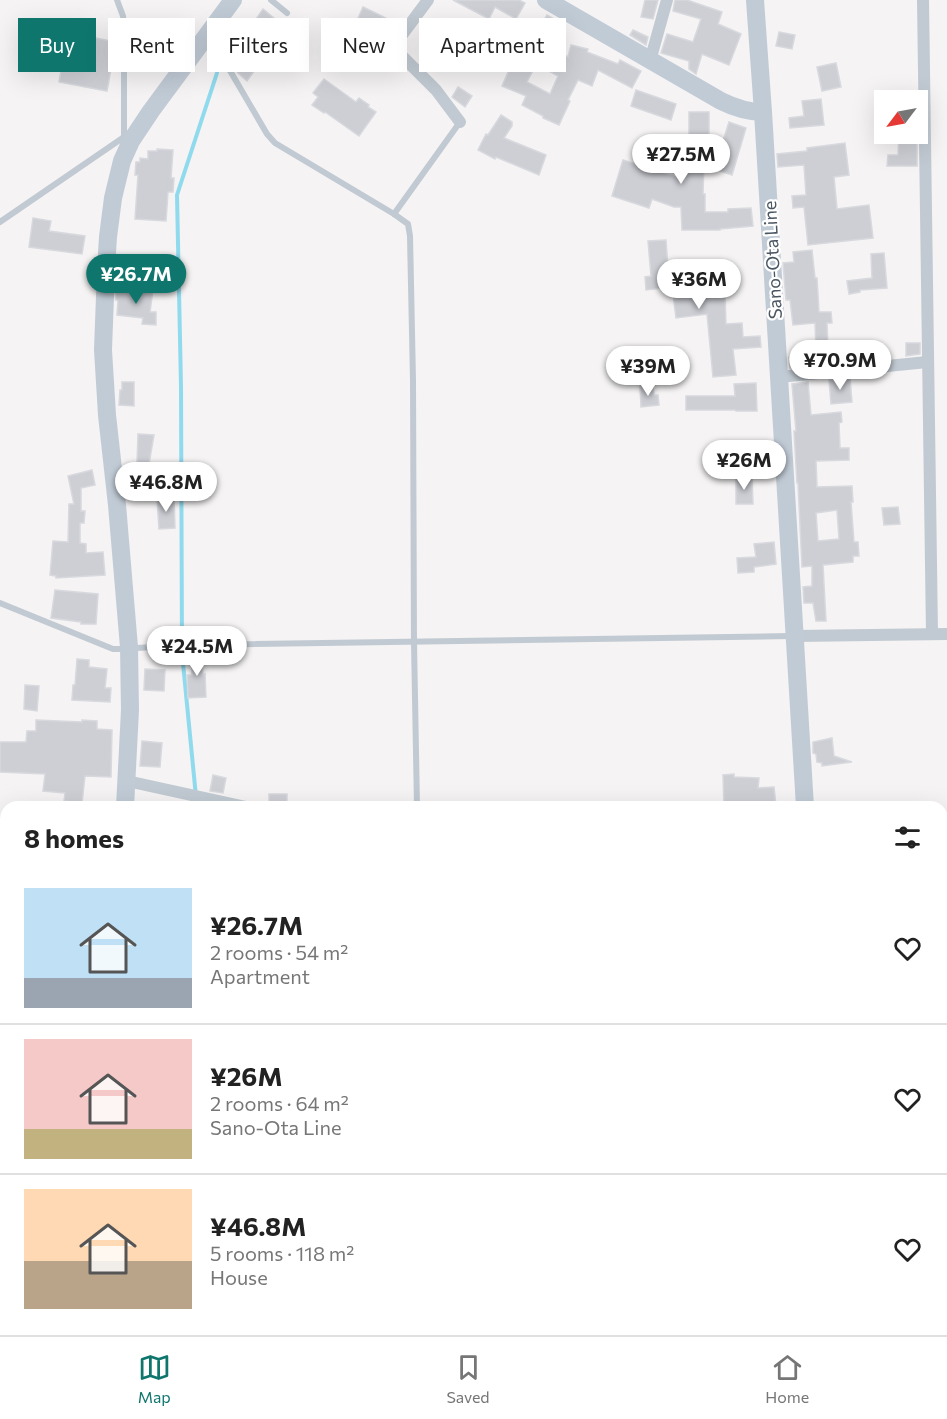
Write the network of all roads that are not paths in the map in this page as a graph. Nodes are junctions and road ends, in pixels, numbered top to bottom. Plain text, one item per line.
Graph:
1 (117, 0) edge
2 (233, 0) edge
3 (271, 0) edge
4 (428, 0) edge
5 (546, 0) edge
6 (667, 0) edge
7 (755, 0) edge
8 (923, 0) edge
9 (287, 13) dead end
10 (201, 42) junction
11 (650, 61) junction
12 (763, 112) junction
13 (460, 122) joint
14 (128, 139) junction
15 (394, 214) junction
16 (0, 222) edge
17 (927, 362) junction
18 (779, 377) junction
19 (0, 603) edge
20 (932, 634) junction
21 (947, 634) edge
22 (795, 636) junction
23 (414, 642) junction
24 (129, 648) junction
25 (127, 781) junction
26 (125, 801) edge
27 (219, 801) edge
28 (417, 801) edge
29 (805, 801) edge

1 - 14 lane
2 - 10 street
3 - 9 lane
4 - 13 street
5 - 11 street
6 - 11 street
7 - 12 street, Sano-Ota Line
8 - 17 street
10 - 14 street
10 - 15 lane
11 - 12 street
12 - 18 street, Sano-Ota Line
13 - 15 lane
14 - 16 lane
14 - 24 street
15 - 23 lane
17 - 18 street
17 - 20 street
18 - 22 street, Sano-Ota Line
19 - 24 lane
20 - 21 street
20 - 22 street
22 - 23 lane
22 - 29 street, Sano-Ota Line
23 - 24 lane
23 - 28 lane
24 - 25 street
25 - 26 street
25 - 27 street

